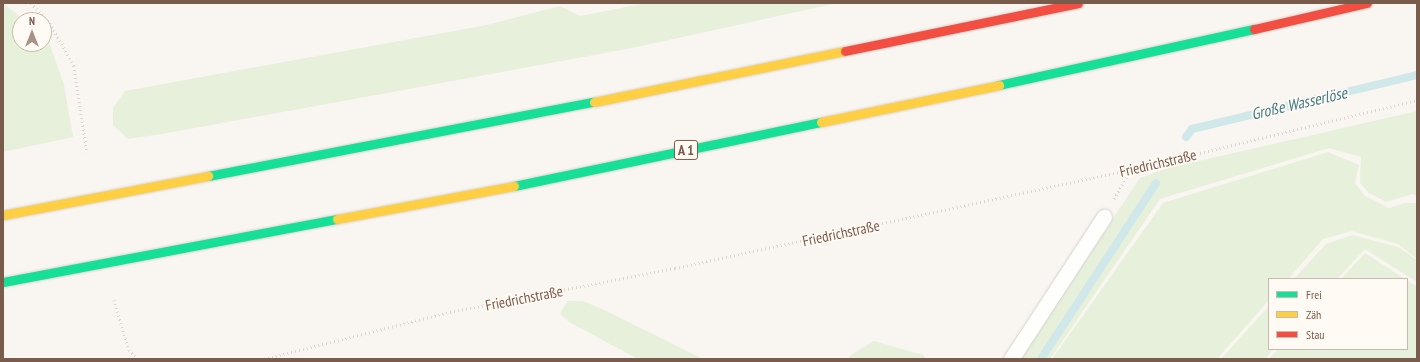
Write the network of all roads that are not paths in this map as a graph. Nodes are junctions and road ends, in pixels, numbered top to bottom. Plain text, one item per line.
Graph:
1 (1078, 3) edge
2 (1367, 3) edge
3 (3, 215) edge
4 (1104, 216) road end
5 (3, 282) edge
6 (1011, 359) edge

1 - 3 highway
2 - 5 highway, A 1
4 - 6 lane

